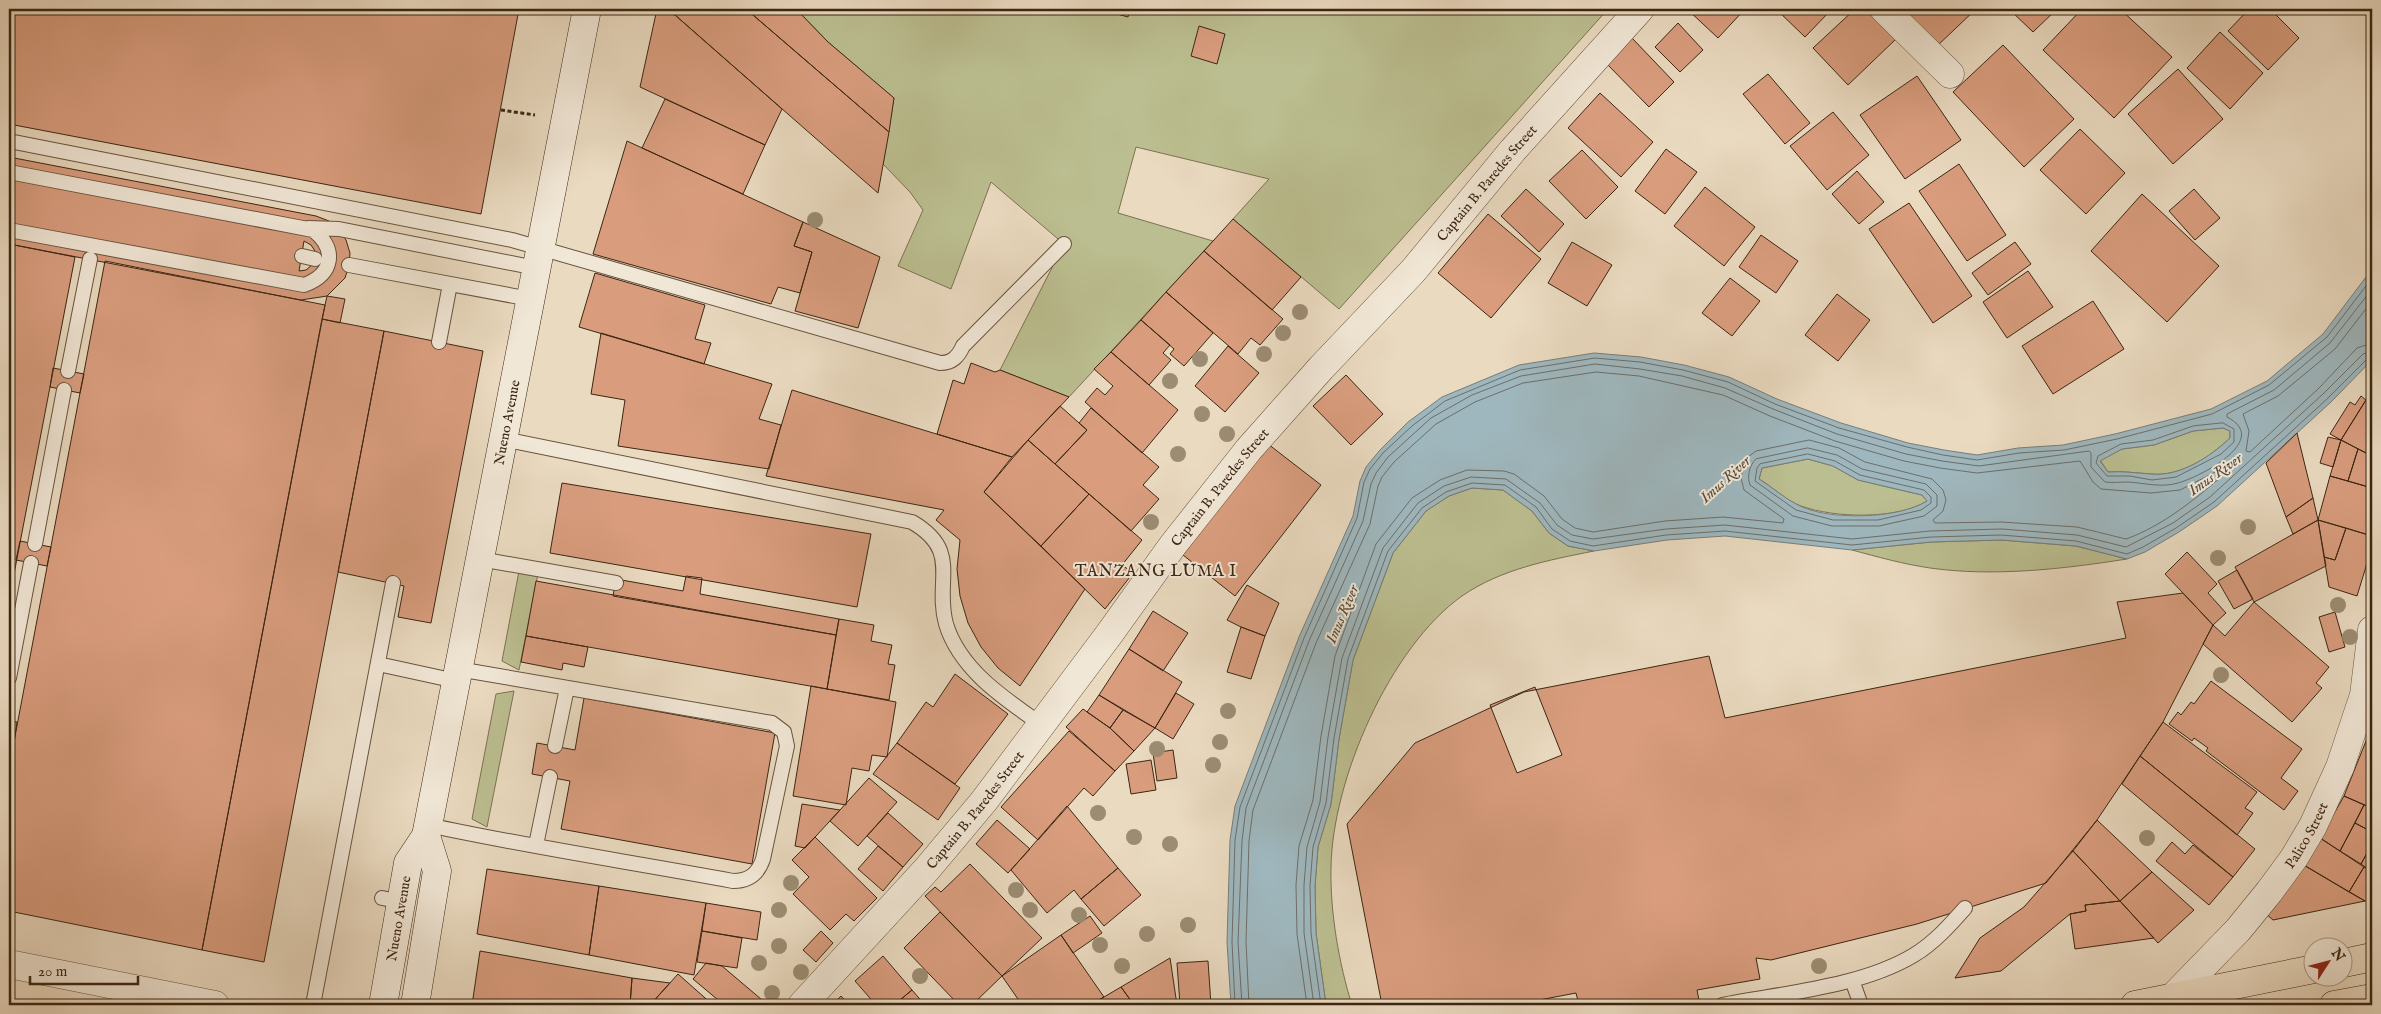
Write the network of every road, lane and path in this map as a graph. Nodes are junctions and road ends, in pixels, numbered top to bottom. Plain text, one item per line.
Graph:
1 (587, 9) edge
2 (1640, 9) edge
3 (1884, 9) edge
4 (1950, 74) dead end
5 (501, 110) dead end
6 (536, 115) dead end
7 (9, 141) edge
8 (9, 172) edge
9 (301, 228) junction
10 (9, 230) edge
11 (1064, 244) dead end
12 (539, 258) junction
13 (90, 259) dead end
14 (349, 265) dead end
15 (450, 284) junction
16 (530, 299) junction
17 (439, 342) dead end
18 (68, 371) dead end
19 (64, 390) dead end
20 (503, 439) junction
21 (35, 544) dead end
22 (480, 559) junction
23 (31, 563) dead end
24 (393, 583) dead end
25 (616, 583) dead end
26 (2372, 630) edge
27 (378, 664) junction
28 (457, 675) junction
29 (9, 678) edge
30 (567, 688) junction
31 (1042, 725) junction
32 (555, 746) dead end
33 (550, 778) dead end
34 (427, 831) junction
35 (536, 845) junction
36 (1965, 908) dead end
37 (2372, 956) edge
38 (2354, 960) edge
39 (9, 964) edge
40 (2304, 971) edge
41 (1852, 980) junction
42 (2372, 998) edge
43 (2173, 1002) edge
44 (215, 1005) edge
45 (313, 1005) edge
46 (383, 1005) edge
47 (414, 1005) edge
48 (802, 1005) edge
49 (1722, 1005) edge
50 (1861, 1005) edge
51 (2135, 1005) edge
52 (2334, 1005) edge

1 - 12 street, Nueno Avenue
2 - 31 street, Captain B. Paredes Street
3 - 4 street
5 - 6 path
7 - 12 lane
8 - 9 lane
9 - 10 lane
9 - 12 lane
11 - 12 lane
12 - 16 street, Nueno Avenue
13 - 18 lane
14 - 15 lane
15 - 16 lane
15 - 17 lane
16 - 20 street, Nueno Avenue
19 - 21 lane
20 - 22 street, Nueno Avenue
20 - 31 lane
22 - 25 lane
22 - 28 street, Nueno Avenue
23 - 29 lane
24 - 27 lane
26 - 43 street, Palico Street
27 - 28 lane
27 - 45 lane
28 - 30 lane
28 - 34 street, Nueno Avenue
30 - 32 lane
30 - 35 lane
31 - 48 street, Captain B. Paredes Street
33 - 35 lane
34 - 35 lane
34 - 46 street, Nueno Avenue
34 - 47 street, Nueno Avenue
36 - 41 lane
37 - 38 highway
39 - 44 street
40 - 43 highway
41 - 49 lane
41 - 50 lane
42 - 52 highway
43 - 51 highway

